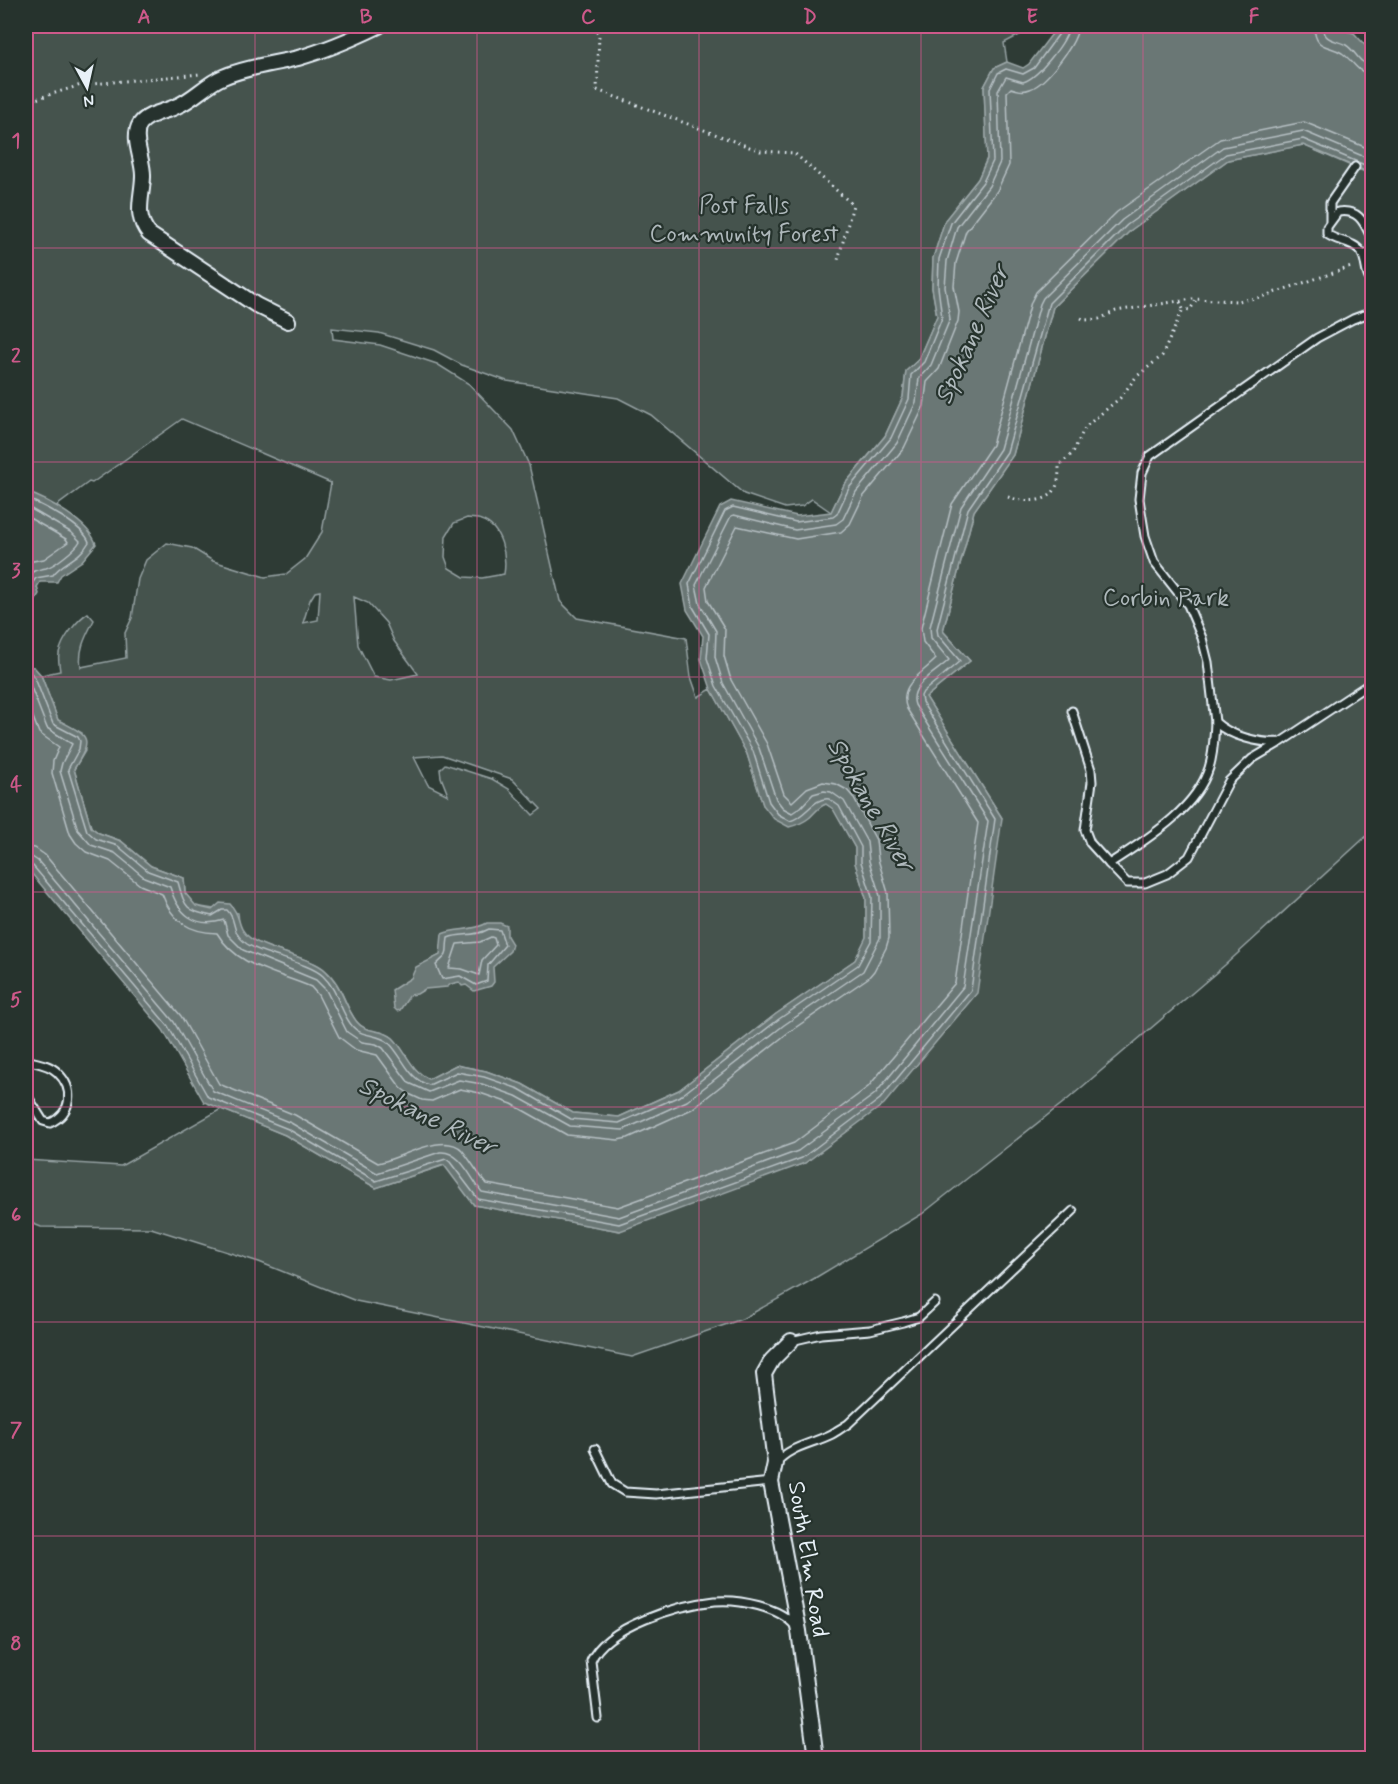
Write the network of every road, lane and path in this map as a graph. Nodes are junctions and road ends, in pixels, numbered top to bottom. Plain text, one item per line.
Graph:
1 (379, 26) edge
2 (593, 26) edge
3 (225, 76) junction
4 (26, 102) edge
5 (1355, 167) dead end
6 (1330, 220) junction
7 (1372, 239) edge
8 (1372, 250) edge
9 (1364, 259) junction
10 (838, 260) dead end
11 (1372, 283) edge
12 (1196, 300) junction
13 (1179, 301) junction
14 (1183, 309) junction
15 (1372, 312) edge
16 (1082, 318) dead end
17 (288, 321) dead end
18 (1008, 496) dead end
19 (1372, 682) edge
20 (1072, 711) dead end
21 (1215, 722) junction
22 (1281, 742) junction
23 (1109, 864) junction
24 (26, 1060) edge
25 (26, 1094) edge
26 (1074, 1211) dead end
27 (935, 1302) dead end
28 (791, 1341) joint
29 (595, 1449) dead end
30 (775, 1464) junction
31 (771, 1482) junction
32 (799, 1630) junction
33 (598, 1718) dead end
34 (816, 1758) edge

1 - 3 street
2 - 10 path
3 - 4 path
3 - 17 street
5 - 6 lane
6 - 7 lane
6 - 9 lane
8 - 9 lane
9 - 11 lane
9 - 12 path
12 - 13 path
12 - 14 path
13 - 14 path
13 - 16 path
14 - 18 path
15 - 21 lane
19 - 22 lane
20 - 23 lane
21 - 22 lane
21 - 23 lane
22 - 23 lane
24 - 25 lane
26 - 30 lane
27 - 28 lane
28 - 30 street, South Elm Road
29 - 31 lane
30 - 31 street, South Elm Road
31 - 32 street, South Elm Road
32 - 33 lane
32 - 34 street, South Elm Road

